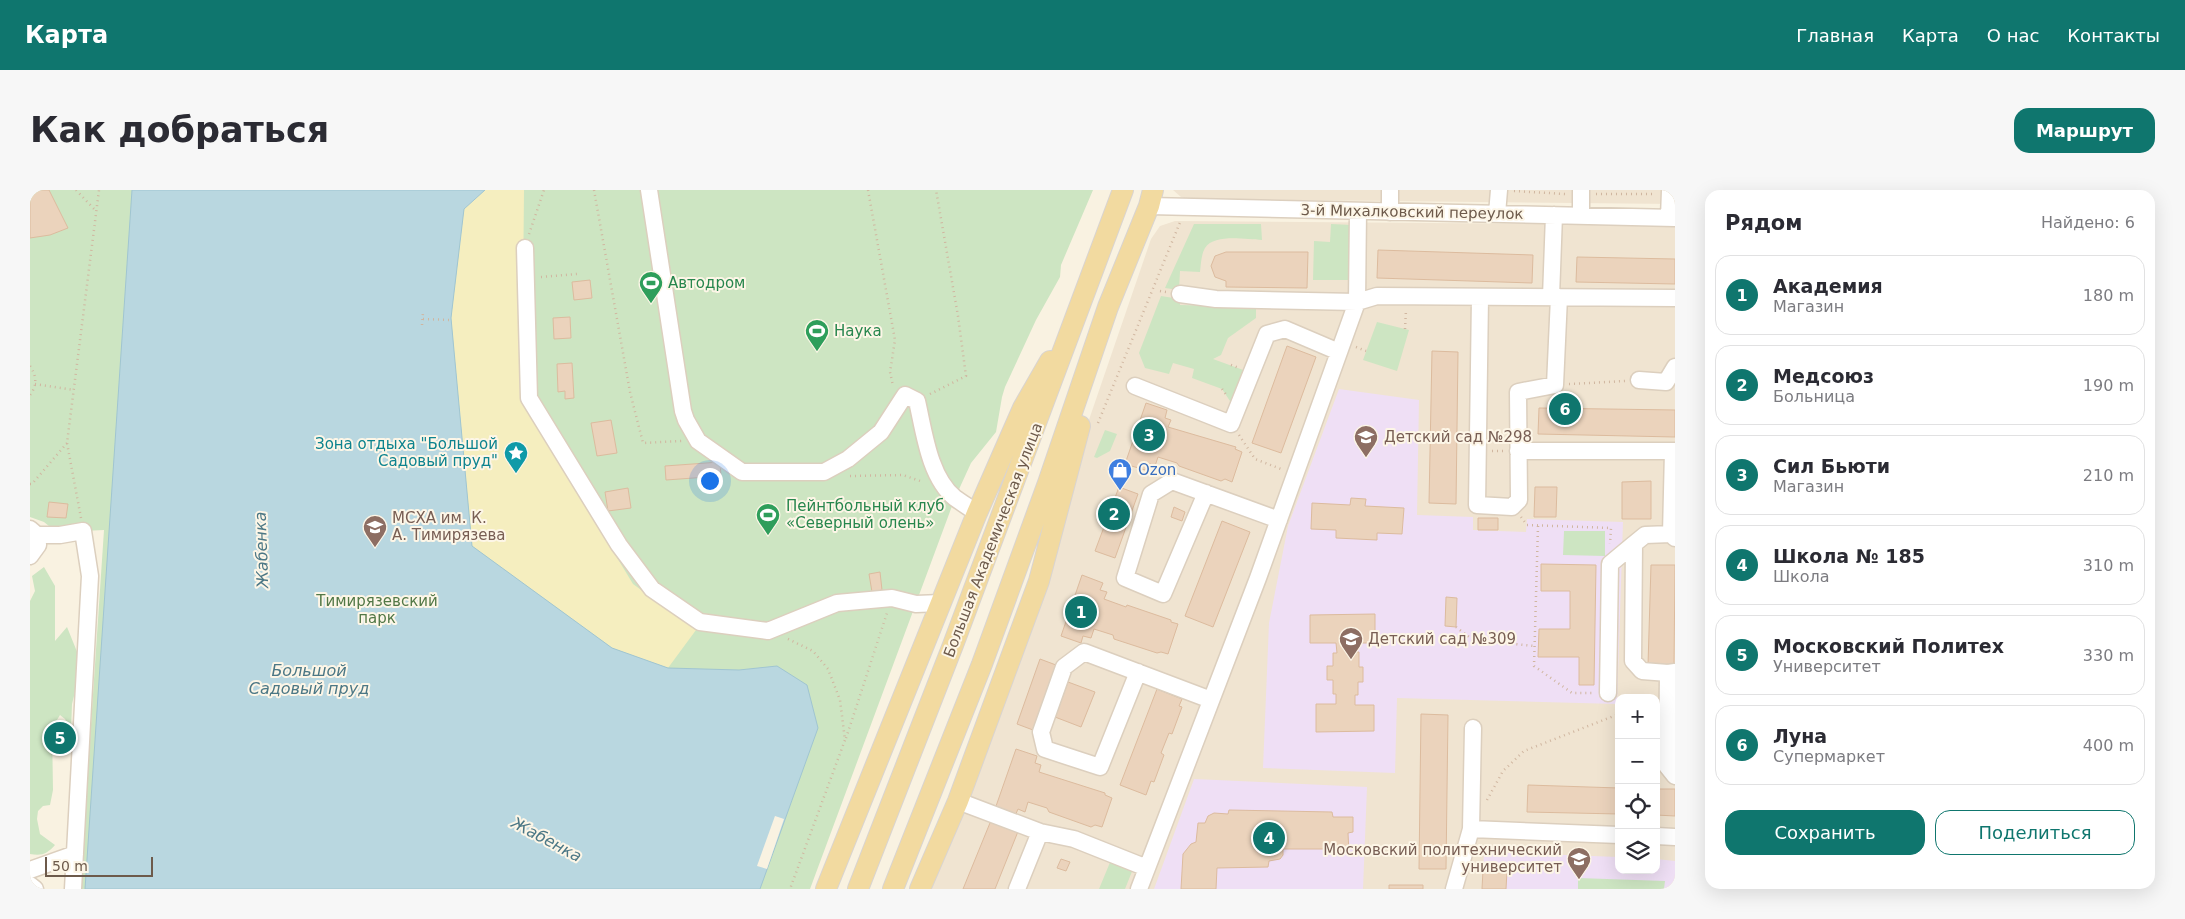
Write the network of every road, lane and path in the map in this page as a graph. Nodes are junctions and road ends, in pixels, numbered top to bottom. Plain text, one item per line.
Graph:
1 (76, 190) edge
2 (99, 190) edge
3 (544, 190) edge
4 (594, 190) edge
5 (649, 190) edge
6 (868, 190) edge
7 (936, 190) edge
8 (1123, 190) edge
9 (1390, 190) edge
10 (1498, 190) edge
11 (1581, 190) edge
12 (1670, 190) edge
13 (1151, 198) edge
14 (96, 211) junction
15 (1358, 211) junction
16 (1390, 212) junction
17 (1498, 214) junction
18 (1554, 216) junction
19 (1581, 216) junction
20 (1672, 218) edge
21 (525, 248) joint
22 (577, 274) dead end
23 (526, 279) junction
24 (1180, 294) dead end
25 (1480, 296) junction
26 (1555, 297) junction
27 (1675, 298) edge
28 (1357, 302) junction
29 (1108, 307) junction
30 (1080, 310) junction
31 (423, 312) dead end
32 (423, 319) junction
33 (451, 320) dead end
34 (422, 325) dead end
35 (1339, 352) junction
36 (30, 366) edge
37 (1675, 367) edge
38 (1640, 380) joint
39 (35, 384) junction
40 (1555, 385) junction
41 (1135, 386) dead end
42 (74, 390) junction
43 (30, 396) edge
44 (911, 398) junction
45 (1231, 424) junction
46 (698, 440) junction
47 (67, 443) junction
48 (1477, 450) junction
49 (1518, 450) junction
50 (1674, 451) edge
51 (824, 472) junction
52 (1295, 475) junction
53 (30, 484) edge
54 (948, 491) junction
55 (1206, 493) junction
56 (1512, 507) junction
57 (977, 513) junction
58 (1279, 520) junction
59 (1538, 526) junction
60 (83, 531) junction
61 (34, 532) edge
62 (1673, 536) edge
63 (1634, 544) junction
64 (30, 556) edge
65 (1610, 564) junction
66 (892, 598) junction
67 (941, 603) junction
68 (1456, 626) dead end
69 (768, 631) junction
70 (1535, 646) junction
71 (1138, 672) junction
72 (1671, 672) edge
73 (1608, 693) joint
74 (1211, 700) junction
75 (1615, 716) edge
76 (1473, 728) dead end
77 (845, 740) junction
78 (1675, 776) edge
79 (958, 801) junction
80 (1485, 804) dead end
81 (1471, 829) junction
82 (1040, 832) junction
83 (1615, 835) edge
84 (1660, 836) edge
85 (1675, 837) edge
86 (75, 854) junction
87 (1147, 868) junction
88 (30, 870) edge
89 (30, 885) edge
90 (35, 889) edge
91 (73, 889) edge
92 (790, 889) edge
93 (826, 889) edge
94 (858, 889) edge
95 (893, 889) edge
96 (920, 889) edge
97 (1017, 889) edge
98 (1140, 889) edge
99 (1454, 889) edge

1 - 14 path
2 - 14 path
3 - 21 path
4 - 46 path
5 - 46 street
6 - 44 path
7 - 44 path
8 - 30 main road, Большая Академическая улица
9 - 16 street
10 - 17 street
11 - 19 street
12 - 20 street
13 - 15 street, 3-й Михалковский переулок
13 - 29 main road, Большая Академическая улица
14 - 42 path
15 - 16 street, 3-й Михалковский переулок
15 - 28 street
16 - 17 street, 3-й Михалковский переулок
17 - 18 street, 3-й Михалковский переулок
18 - 19 street, 3-й Михалковский переулок
18 - 26 street
19 - 20 street, 3-й Михалковский переулок
21 - 23 street
22 - 23 path
23 - 69 street
24 - 28 street
25 - 26 street
25 - 28 street
25 - 48 street
26 - 27 street
26 - 40 street
28 - 35 street
29 - 79 main road
29 - 95 main road, Большая Академическая улица
30 - 57 main road
30 - 94 main road, Большая Академическая улица
31 - 32 path
32 - 33 path
32 - 34 path
35 - 45 street
35 - 52 street
36 - 39 path
37 - 38 street
38 - 40 path
39 - 42 path
39 - 43 path
40 - 49 street
41 - 45 street
42 - 47 path
44 - 51 street
44 - 54 street
45 - 52 path
46 - 51 street
47 - 53 path
47 - 60 path
48 - 49 path
48 - 56 street
49 - 50 street
49 - 56 street
50 - 62 street
51 - 54 path
52 - 58 street
54 - 57 street
55 - 55 street
55 - 58 street
56 - 59 path
57 - 67 main road
58 - 74 street
59 - 65 path
59 - 70 path
60 - 61 street
60 - 86 street
61 - 64 street
62 - 63 street
63 - 65 street
63 - 72 street
65 - 73 street
66 - 67 street
66 - 69 street
66 - 77 path
67 - 93 main road
68 - 70 path
69 - 77 path
70 - 73 path
71 - 71 street
71 - 74 street
72 - 78 street
74 - 87 street
75 - 80 path
76 - 81 street
77 - 92 path
79 - 82 street
79 - 96 main road
81 - 83 street
81 - 99 street
82 - 87 street
82 - 97 street
84 - 85 street
86 - 88 street
86 - 91 street
87 - 98 street
89 - 90 street

